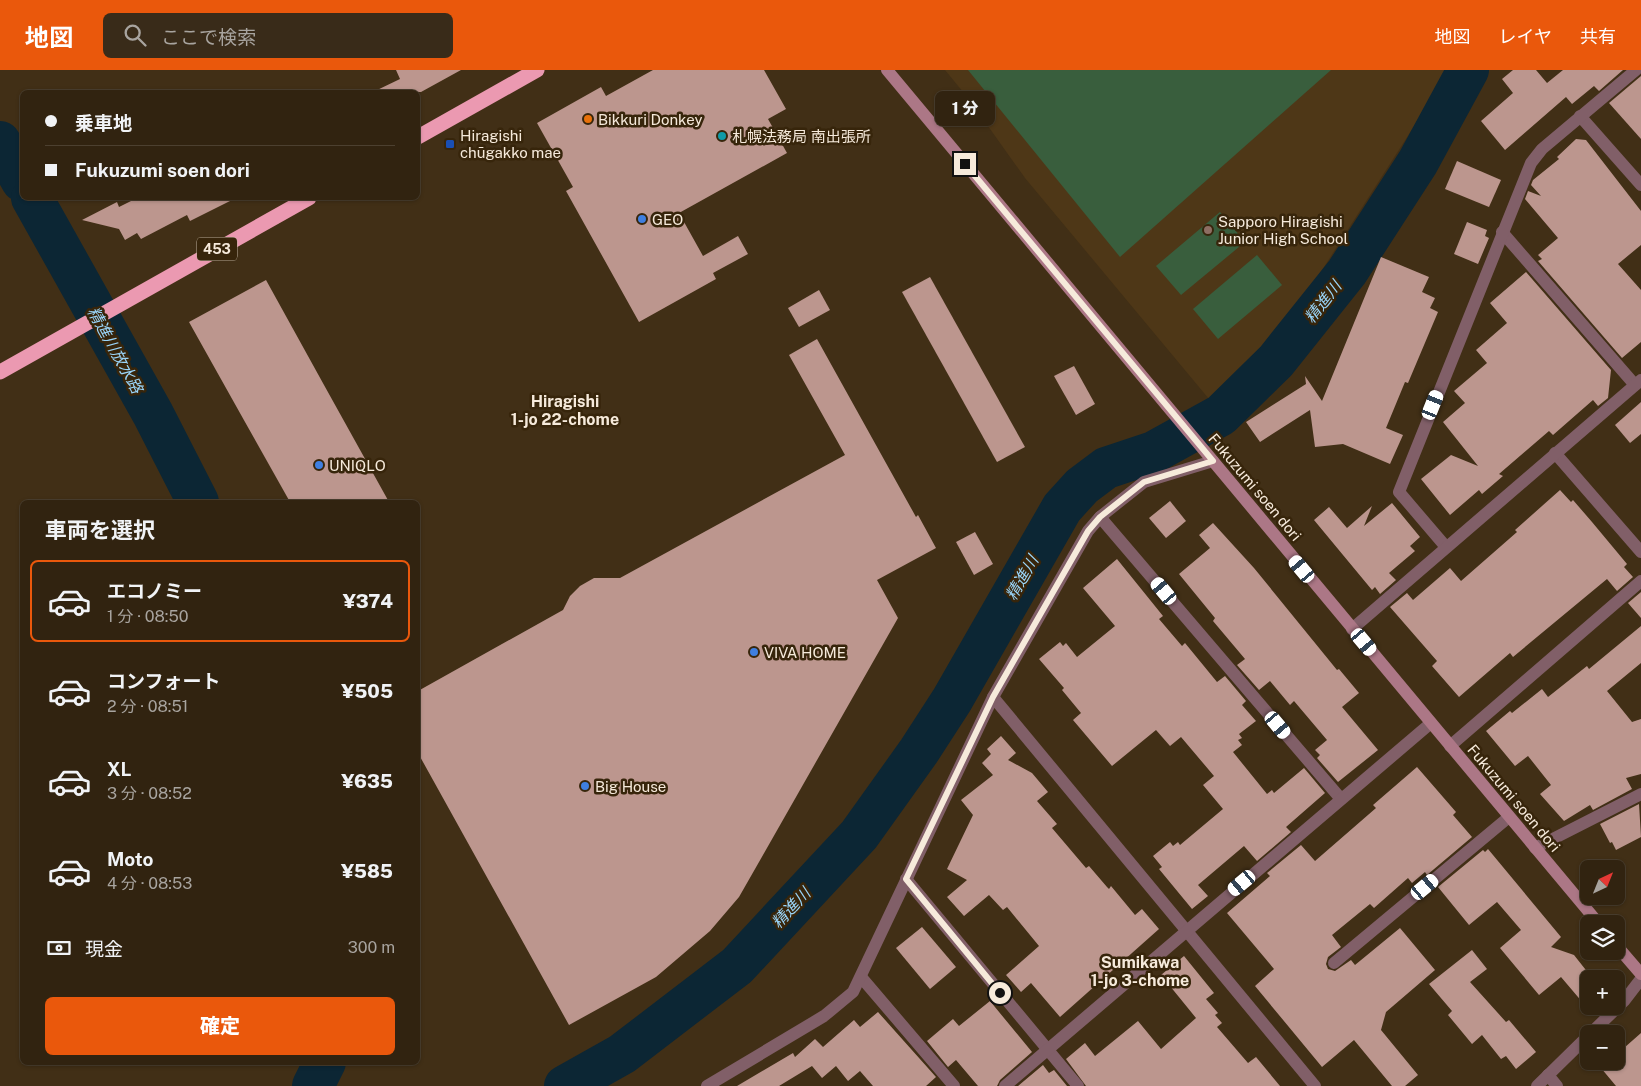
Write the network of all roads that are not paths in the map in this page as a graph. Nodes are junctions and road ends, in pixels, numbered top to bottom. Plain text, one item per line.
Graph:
1 (537, 70) edge
2 (887, 70) edge
3 (1636, 70) edge
4 (1580, 116) junction
5 (420, 136) edge
6 (1641, 185) edge
7 (305, 200) edge
8 (1502, 232) junction
9 (0, 372) edge
10 (1638, 383) edge
11 (1555, 453) junction
12 (1213, 461) junction
13 (1100, 517) junction
14 (1446, 547) junction
15 (1641, 552) edge
16 (1641, 581) edge
17 (1352, 629) junction
18 (993, 697) junction
19 (1431, 724) junction
20 (1450, 746) junction
21 (1641, 794) edge
22 (1341, 800) junction
23 (1509, 816) junction
24 (1535, 848) junction
25 (906, 879) junction
26 (1591, 915) edge
27 (1186, 930) junction
28 (1625, 955) edge
29 (1334, 963) dead end
30 (1641, 974) edge
31 (861, 977) junction
32 (1641, 979) edge
33 (1599, 1025) edge
34 (1580, 1044) edge
35 (1047, 1050) junction
36 (1548, 1075) junction
37 (707, 1086) edge
38 (954, 1086) edge
39 (1005, 1086) edge
40 (1078, 1086) edge
41 (1315, 1086) edge
42 (1537, 1086) edge
43 (1557, 1086) edge

1 - 5 highway
2 - 12 street, Fukuzumi soen dori
3 - 4 street
4 - 6 street
4 - 8 street
7 - 9 highway, 453
8 - 10 street
8 - 14 street
10 - 11 street
11 - 14 street
11 - 15 street
12 - 13 street
12 - 17 street, Fukuzumi soen dori
13 - 18 street
13 - 22 street
14 - 17 street
16 - 20 street
17 - 19 street, Fukuzumi soen dori
18 - 25 street
18 - 27 street
19 - 20 street, Fukuzumi soen dori
19 - 22 street
20 - 23 street, Fukuzumi soen dori
21 - 24 street
22 - 27 street
23 - 24 street, Fukuzumi soen dori
23 - 29 street
24 - 26 street, Fukuzumi soen dori
25 - 31 street
25 - 35 street
27 - 35 street
27 - 41 street
28 - 30 street
31 - 37 street
31 - 38 street
32 - 33 street
34 - 36 street
35 - 39 street
35 - 40 street
36 - 42 street
36 - 43 street

